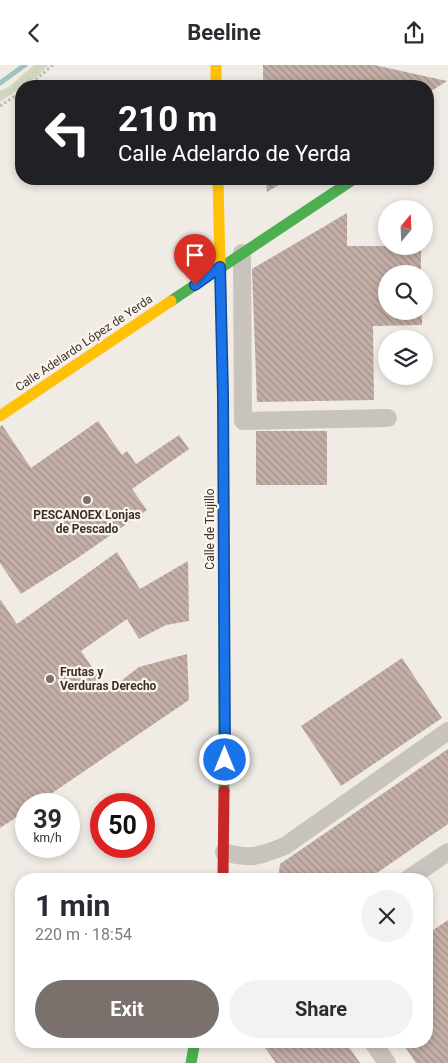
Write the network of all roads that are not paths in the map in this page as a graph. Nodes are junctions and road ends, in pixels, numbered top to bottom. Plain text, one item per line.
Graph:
1 (216, 65) edge
2 (216, 80) edge
3 (218, 185) edge
4 (345, 185) edge
5 (242, 253) junction
6 (220, 267) junction
7 (0, 416) edge
8 (388, 418) dead end
9 (448, 731) edge
10 (224, 852) junction
11 (448, 852) edge
12 (223, 873) edge
13 (417, 873) edge
14 (193, 1048) edge
15 (377, 1048) edge
16 (190, 1063) edge
17 (387, 1063) edge

1 - 2 main road
3 - 6 main road, Calle de Trujillo
4 - 5 main road, Calle Adelardo López de Yerda
5 - 6 main road, Calle Adelardo López de Yerda
5 - 8 street
6 - 7 main road, Calle Adelardo López de Yerda
6 - 10 main road, Calle de Trujillo
9 - 10 street
10 - 12 main road, Calle de Trujillo
11 - 13 street
14 - 16 main road
15 - 17 street

